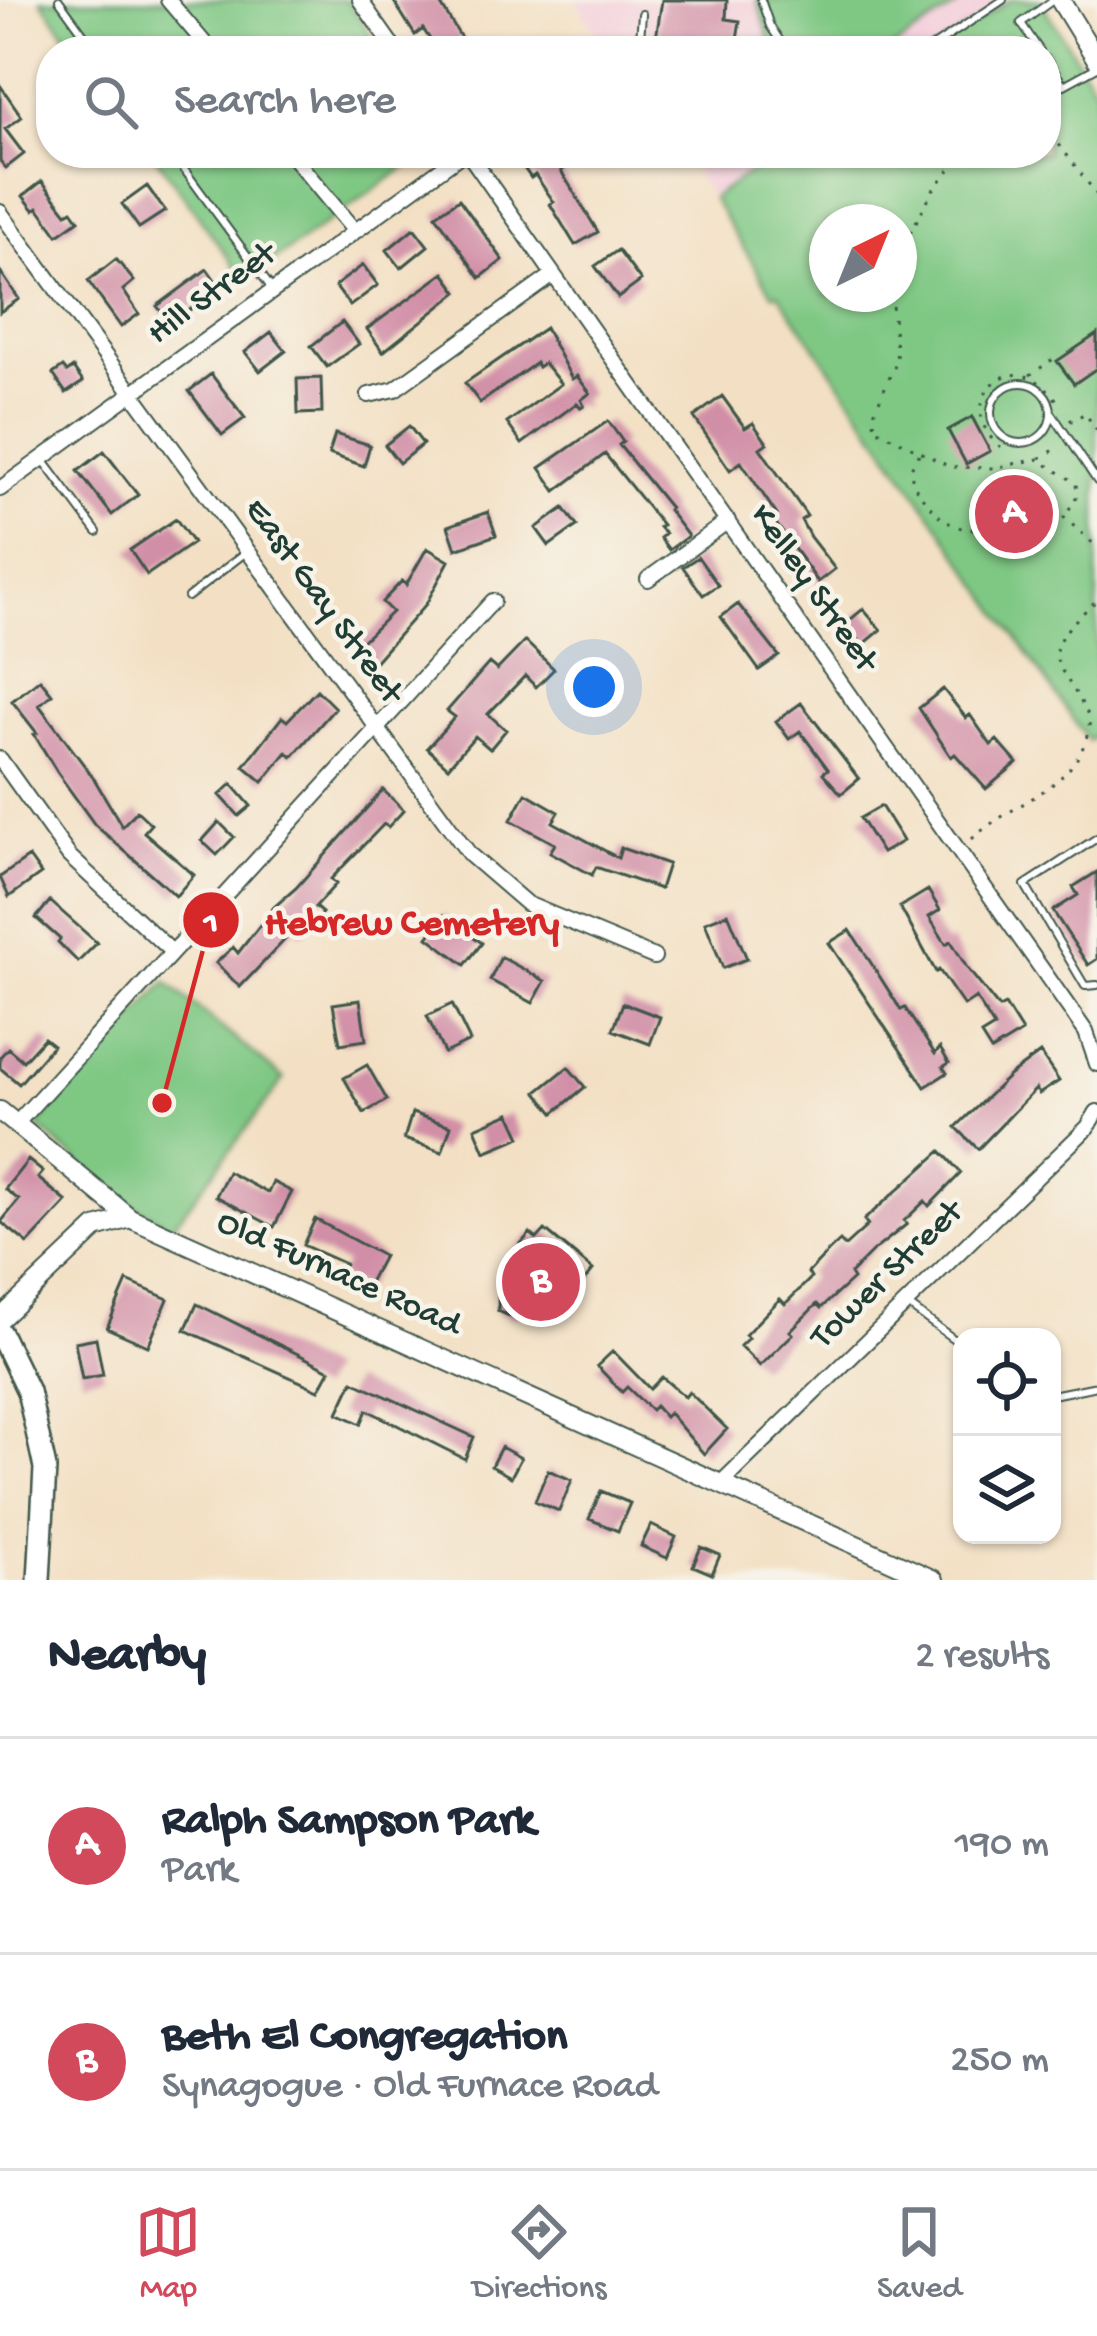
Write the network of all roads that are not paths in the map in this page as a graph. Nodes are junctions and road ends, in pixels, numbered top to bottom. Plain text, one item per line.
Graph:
1 (58, 0) edge
2 (168, 0) edge
3 (360, 0) edge
4 (761, 0) edge
5 (1003, 0) edge
6 (1056, 0) edge
7 (642, 14) dead end
8 (85, 36) edge
9 (198, 36) edge
10 (385, 36) edge
11 (640, 36) edge
12 (777, 36) edge
13 (949, 36) edge
14 (1030, 36) edge
15 (1097, 63) edge
16 (1061, 81) edge
17 (183, 168) edge
18 (302, 168) edge
19 (444, 168) edge
20 (477, 168) edge
21 (0, 212) edge
22 (353, 229) junction
23 (553, 275) junction
24 (272, 289) junction
25 (132, 392) junction
26 (369, 395) dead end
27 (1051, 412) junction
28 (42, 458) junction
29 (1097, 481) edge
30 (0, 489) edge
31 (728, 521) junction
32 (97, 532) dead end
33 (248, 551) junction
34 (648, 579) dead end
35 (188, 597) dead end
36 (493, 601) dead end
37 (378, 728) junction
38 (0, 759) edge
39 (1097, 838) edge
40 (172, 952) junction
41 (654, 957) dead end
42 (1097, 985) edge
43 (1097, 1064) edge
44 (0, 1111) edge
45 (1097, 1112) edge
46 (16, 1124) junction
47 (130, 1218) junction
48 (904, 1302) junction
49 (0, 1319) edge
50 (0, 1333) edge
51 (953, 1338) edge
52 (1097, 1386) edge
53 (1061, 1394) edge
54 (720, 1484) junction
55 (39, 1580) edge
56 (934, 1580) edge

1 - 8 lane
2 - 9 street
3 - 10 street
4 - 12 lane
5 - 13 lane
6 - 14 lane
6 - 15 street
7 - 11 lane
15 - 16 lane
17 - 24 lane
18 - 22 street
19 - 22 street, Hill Street
20 - 23 street, Kelley Street
21 - 25 street, East Gay Street
22 - 24 street, Hill Street
23 - 26 street
23 - 31 street, Kelley Street
24 - 25 street, Hill Street
25 - 28 street, Hill Street
25 - 33 street, East Gay Street
27 - 27 lane
27 - 29 lane
28 - 30 street, Hill Street
28 - 32 lane
31 - 34 street
31 - 43 street, Kelley Street
33 - 35 lane
33 - 37 street, East Gay Street
36 - 37 street
37 - 40 street
37 - 41 street, East Gay Street
38 - 40 street
39 - 42 lane
40 - 46 street
44 - 46 street, Old Furnace Road
45 - 48 street, Tower Street
46 - 47 street, Old Furnace Road
47 - 49 street
47 - 54 street, Old Furnace Road
48 - 51 lane
48 - 54 street, Tower Street
50 - 55 main road
52 - 53 lane
54 - 56 street, Old Furnace Road

